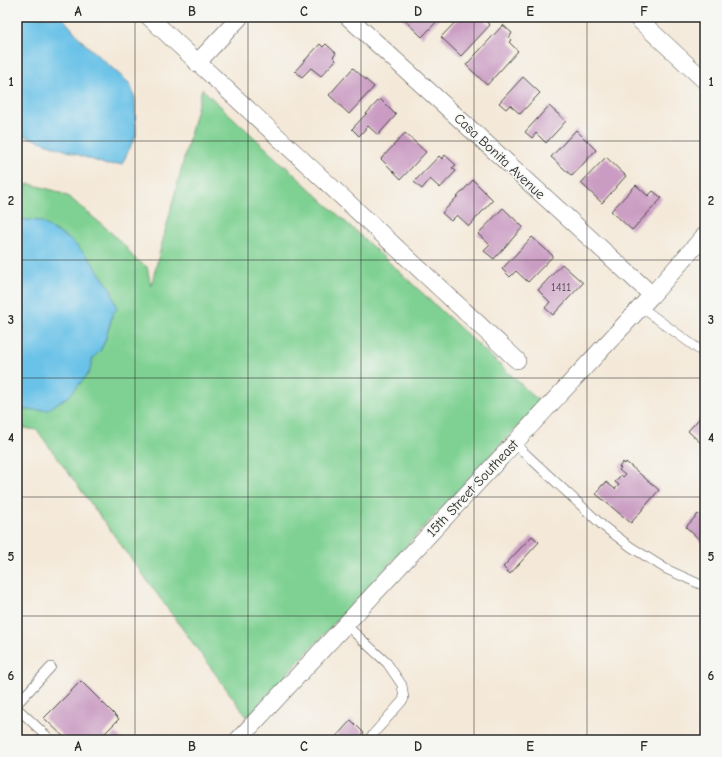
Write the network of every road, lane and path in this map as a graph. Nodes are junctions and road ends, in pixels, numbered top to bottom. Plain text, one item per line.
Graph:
1 (149, 17) edge
2 (240, 17) edge
3 (348, 17) edge
4 (636, 17) edge
5 (197, 63) junction
6 (705, 80) edge
7 (705, 235) edge
8 (646, 301) junction
9 (705, 354) edge
10 (517, 360) dead end
11 (514, 443) junction
12 (704, 586) dead end
13 (345, 624) junction
14 (51, 666) dead end
15 (17, 704) edge
16 (17, 708) edge
17 (51, 740) edge
18 (238, 740) edge
19 (368, 740) edge

1 - 5 street
2 - 5 street
3 - 8 street, Casa Bonita Avenue
4 - 6 street
5 - 10 street
7 - 8 street, 15th Street Southeast
8 - 9 lane
8 - 11 street, 15th Street Southeast
11 - 12 lane
11 - 13 street, 15th Street Southeast
13 - 18 street, 15th Street Southeast
13 - 19 lane
14 - 15 lane
16 - 17 lane

